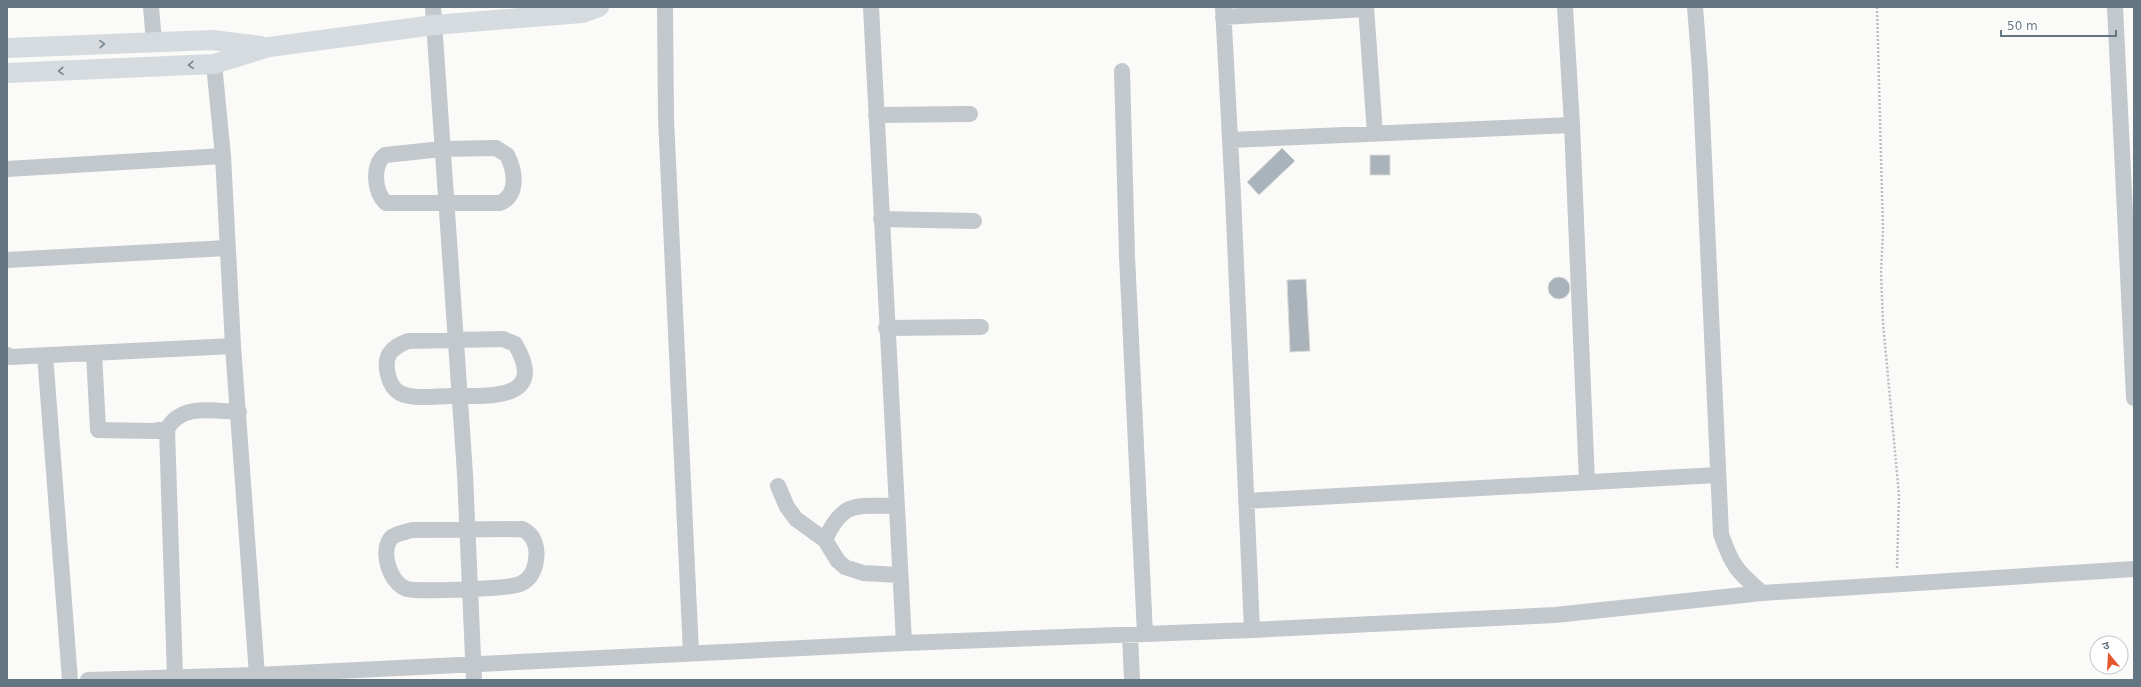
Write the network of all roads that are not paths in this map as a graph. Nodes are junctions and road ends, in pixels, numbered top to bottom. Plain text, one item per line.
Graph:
1 (151, 7) edge
2 (599, 7) edge
3 (665, 7) edge
4 (870, 7) edge
5 (1565, 7) edge
6 (1695, 7) edge
7 (2115, 7) edge
8 (1366, 8) edge
9 (1223, 12) edge
10 (434, 16) edge
11 (154, 42) junction
12 (269, 47) junction
13 (7, 48) edge
14 (214, 64) junction
15 (1122, 71) dead end
16 (7, 73) edge
17 (970, 114) dead end
18 (876, 115) junction
19 (1572, 125) junction
20 (1375, 134) junction
21 (1230, 140) junction
22 (442, 149) junction
23 (223, 156) junction
24 (7, 170) edge
25 (446, 204) junction
26 (881, 219) junction
27 (974, 221) dead end
28 (227, 248) junction
29 (7, 260) edge
30 (981, 327) dead end
31 (886, 328) junction
32 (455, 340) junction
33 (233, 346) junction
34 (94, 353) junction
35 (7, 355) edge
36 (45, 355) junction
37 (459, 396) junction
38 (2134, 398) edge
39 (239, 412) junction
40 (167, 429) junction
41 (1718, 475) junction
42 (1587, 482) junction
43 (778, 486) dead end
44 (1246, 501) junction
45 (896, 506) junction
46 (466, 530) junction
47 (825, 540) junction
48 (2134, 569) edge
49 (900, 575) junction
50 (469, 589) junction
51 (1762, 592) junction
52 (1252, 630) junction
53 (1137, 635) junction
54 (904, 643) junction
55 (692, 653) junction
56 (473, 672) edge
57 (257, 675) junction
58 (175, 677) junction
59 (70, 680) edge
60 (88, 680) edge
61 (1132, 680) edge

1 - 11 street
2 - 10 main road
3 - 55 street
4 - 18 street
5 - 19 street
6 - 41 street
7 - 38 street
8 - 9 street
8 - 20 street
9 - 21 street
10 - 12 main road
10 - 22 street
11 - 12 main road
13 -> 11 main road
12 - 14 main road
14 -> 16 main road
14 - 23 street
15 - 53 street
17 - 18 street
18 - 26 street
19 - 20 street
19 - 42 street
20 - 21 street
21 - 44 street
22 - 25 street
22 - 25 street
22 - 25 street
23 - 24 street
23 - 28 street
25 - 32 street
26 - 27 street
26 - 31 street
28 - 29 street
28 - 33 street
30 - 31 street
31 - 45 street
32 - 37 street
32 - 37 street
32 - 37 street
33 - 34 street
33 - 39 street
34 - 36 street
34 - 40 street
35 - 36 street
36 - 59 street
37 - 46 street
39 - 40 street
39 - 57 street
40 - 58 street
41 - 42 street
41 - 51 street
42 - 44 street
43 - 47 street
44 - 52 street
45 - 47 street
45 - 49 street
46 - 50 street
46 - 50 street
46 - 50 street
47 - 49 street
48 - 51 street
49 - 54 street
50 - 56 street
51 - 52 street
52 - 53 street
53 - 54 street
53 - 61 street
54 - 55 street
55 - 56 street
56 - 57 street
57 - 58 street
58 - 60 street

